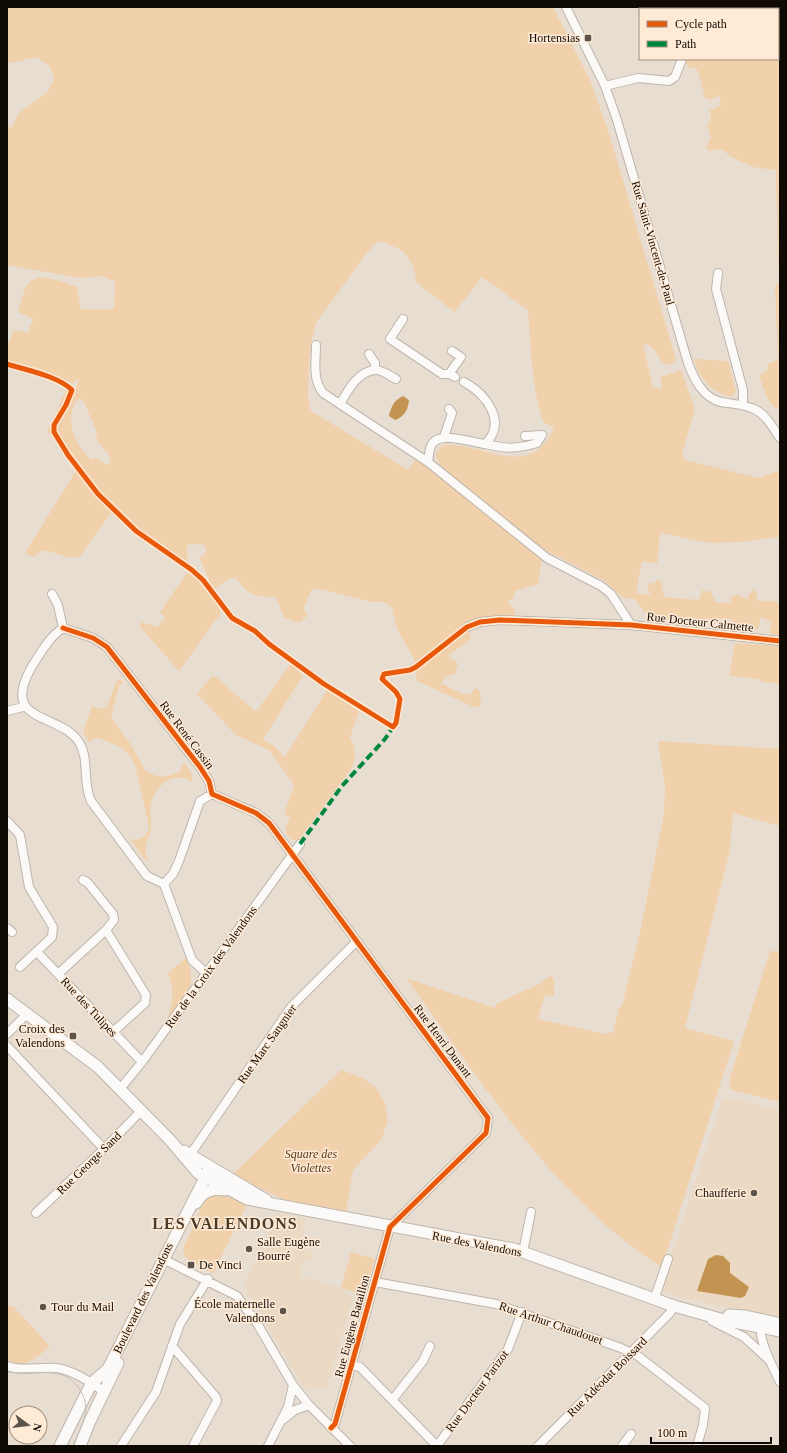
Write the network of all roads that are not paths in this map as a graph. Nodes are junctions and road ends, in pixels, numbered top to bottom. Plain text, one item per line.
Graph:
1 (566, 7) edge
2 (682, 60) edge
3 (605, 86) junction
4 (718, 273) dead end
5 (403, 319) dead end
6 (316, 345) dead end
7 (452, 351) dead end
8 (369, 354) dead end
9 (375, 369) junction
10 (396, 379) dead end
11 (464, 382) dead end
12 (340, 404) junction
13 (743, 405) junction
14 (449, 409) dead end
15 (525, 436) dead end
16 (444, 437) junction
17 (780, 438) edge
18 (485, 444) junction
19 (428, 462) junction
20 (52, 594) dead end
21 (631, 625) junction
22 (467, 627) dead end
23 (63, 628) junction
24 (780, 641) edge
25 (23, 707) junction
26 (7, 711) edge
27 (212, 794) junction
28 (7, 821) edge
29 (300, 844) dead end
30 (293, 856) junction
31 (83, 880) dead end
32 (164, 884) junction
33 (106, 930) junction
34 (356, 942) junction
35 (37, 952) junction
36 (20, 967) dead end
37 (206, 973) junction
38 (58, 974) junction
39 (7, 999) edge
40 (26, 1014) junction
41 (113, 1032) junction
42 (7, 1034) edge
43 (7, 1046) edge
44 (142, 1062) junction
45 (120, 1089) junction
46 (141, 1111) junction
47 (170, 1140) junction
48 (104, 1149) junction
49 (190, 1155) junction
50 (207, 1175) junction
51 (239, 1190) junction
52 (191, 1212) junction
53 (531, 1212) dead end
54 (36, 1213) dead end
55 (390, 1227) junction
56 (523, 1252) junction
57 (668, 1259) dead end
58 (166, 1260) junction
59 (208, 1280) junction
60 (375, 1282) junction
61 (654, 1300) junction
62 (674, 1306) junction
63 (522, 1312) junction
64 (693, 1312) junction
65 (780, 1323) edge
66 (759, 1324) junction
67 (780, 1331) edge
68 (748, 1340) junction
69 (172, 1346) junction
70 (430, 1346) dead end
71 (632, 1352) junction
72 (769, 1360) junction
73 (352, 1365) junction
74 (7, 1366) edge
75 (780, 1382) edge
76 (92, 1383) junction
77 (293, 1385) junction
78 (104, 1392) junction
79 (393, 1399) junction
80 (309, 1406) junction
81 (282, 1420) junction
82 (331, 1428) junction
83 (631, 1434) dead end
84 (60, 1446) edge
85 (80, 1446) edge
86 (121, 1446) edge
87 (193, 1446) edge
88 (268, 1446) edge
89 (350, 1446) edge
90 (437, 1446) edge
91 (538, 1446) edge
92 (622, 1446) edge
93 (697, 1446) edge

1 - 3 street, Rue Saint-Vincent-de-Paul
2 - 3 street
3 - 13 street, Rue Saint-Vincent-de-Paul
4 - 13 street
5 - 7 street
6 - 12 street
8 - 9 street
9 - 10 street
9 - 12 street
11 - 18 street
12 - 19 street
13 - 17 street, Rue Saint-Vincent-de-Paul
14 - 16 street
15 - 18 street
16 - 18 street
16 - 19 street
19 - 21 street
20 - 23 street
21 - 22 street, Rue Docteur Calmette
21 - 24 street, Rue Docteur Calmette
23 - 25 street
23 - 27 street, Rue René Cassin
25 - 26 street
25 - 32 street
27 - 30 street
27 - 32 street
28 - 35 street
29 - 30 street, Rue de la Croix des Valendons
30 - 34 street, Rue Henri Dunant
30 - 37 street, Rue de la Croix des Valendons
31 - 33 street
32 - 37 street
33 - 38 street
33 - 41 street
34 - 49 street, Rue Marc Sangnier
34 - 55 street, Rue Henri Dunant
35 - 36 street
35 - 38 street, Rue des Tulipes
37 - 44 street, Rue de la Croix des Valendons
38 - 41 street, Rue des Tulipes
39 - 40 main road
40 - 42 street
40 - 45 main road
41 - 44 street, Rue des Tulipes
43 - 48 street
44 - 45 street, Rue de la Croix des Valendons
45 - 46 main road
46 - 47 main road
46 - 48 street, Rue George Sand
47 - 49 main road, Rue des Valendons
47 - 50 main road
48 - 54 street, Rue George Sand
49 - 50 main road, Rue des Valendons
50 - 51 main road, Rue des Valendons
50 - 52 main road, Boulevard des Valendons
50 - 58 main road, Boulevard des Valendons
51 - 52 main road, Boulevard des Valendons
51 - 55 main road, Rue des Valendons
52 - 58 main road, Boulevard des Valendons
53 - 56 street
55 - 56 main road, Rue des Valendons
55 - 60 street, Rue Eugène Bataillon
56 - 61 main road, Rue des Valendons
57 - 61 street
58 - 59 street
58 - 76 main road, Boulevard des Valendons
58 - 78 main road, Boulevard des Valendons
59 - 69 street
59 - 77 street
60 - 63 street, Rue Arthur Chaudouet
60 - 73 street, Rue Eugène Bataillon
61 - 62 main road, Rue des Valendons
62 - 64 main road, Rue des Valendons
62 - 71 street, Rue Adéodat Boissard
63 - 71 street, Rue Arthur Chaudouet
63 - 90 street, Rue Docteur Parizot
64 - 66 main road, Rue des Valendons
64 - 68 street
65 - 66 main road, Rue des Valendons
66 - 67 main road, Rue des Valendons
66 - 68 street
66 - 72 street
68 - 72 street
69 - 86 street
69 - 87 street
70 - 79 street
71 - 91 street, Rue Adéodat Boissard
71 - 93 street, Rue Arthur Chaudouet
72 - 75 street
73 - 79 street
73 - 82 street, Rue Eugène Bataillon
74 - 76 street
76 - 78 street
76 - 84 main road, Boulevard des Valendons
77 - 80 street
77 - 81 street
78 - 85 main road, Boulevard des Valendons
79 - 90 street
80 - 81 street
80 - 82 street
81 - 88 street
82 - 89 street
83 - 92 street

